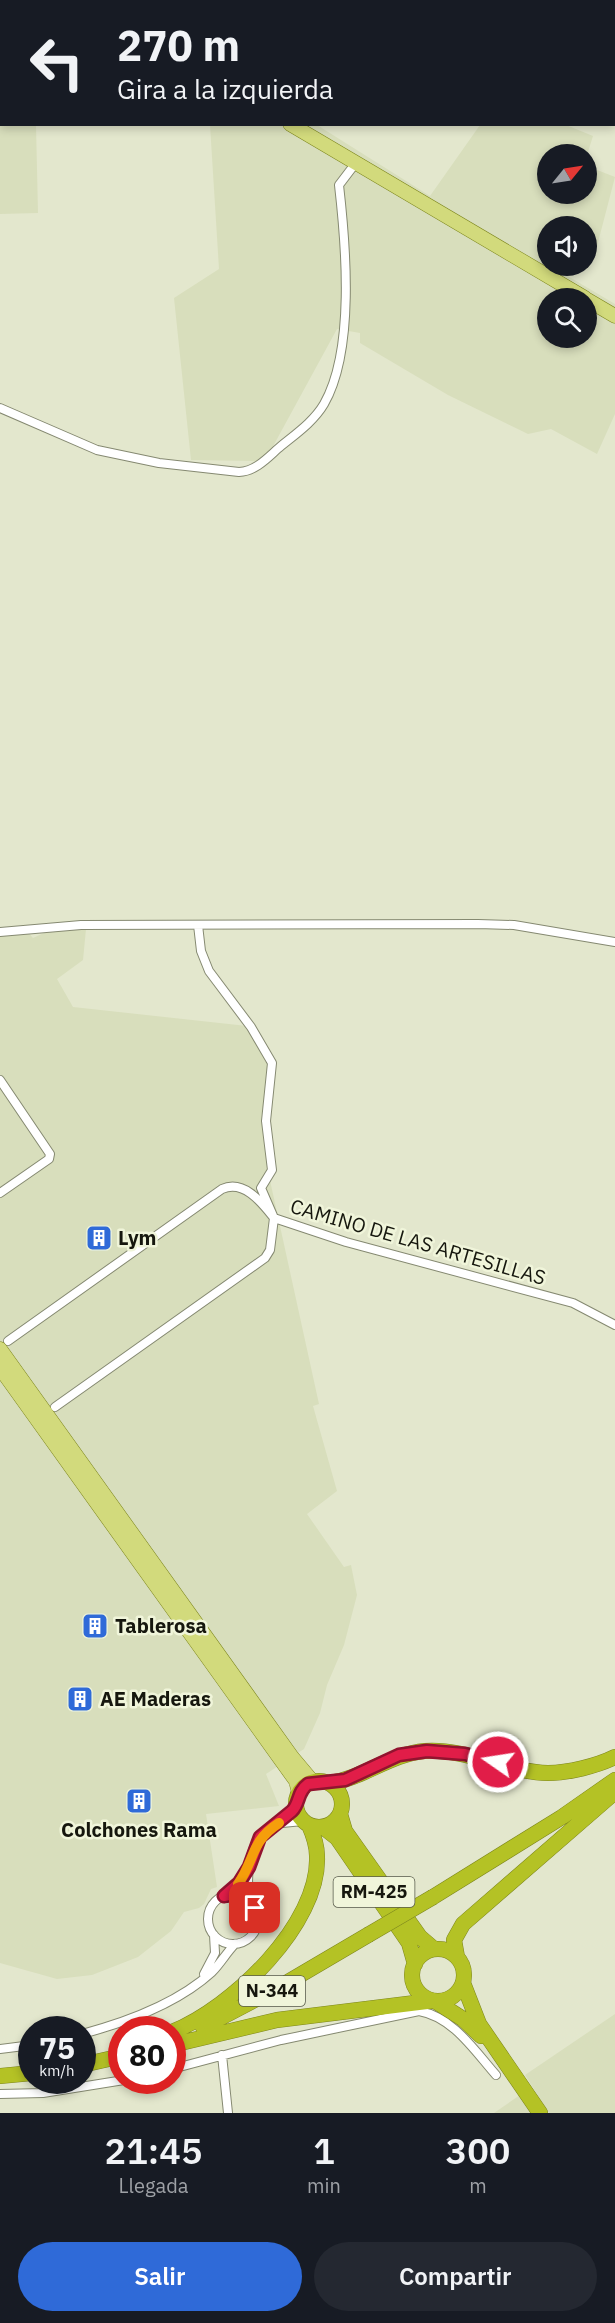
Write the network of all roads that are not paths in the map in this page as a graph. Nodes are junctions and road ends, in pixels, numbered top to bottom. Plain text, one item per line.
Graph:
1 (293, 126) edge
2 (355, 164) junction
3 (567, 288) edge
4 (597, 305) edge
5 (615, 316) edge
6 (0, 408) edge
7 (198, 925) junction
8 (0, 932) edge
9 (615, 942) edge
10 (0, 1080) edge
11 (0, 1193) edge
12 (274, 1218) junction
13 (615, 1325) edge
14 (4, 1345) edge
15 (0, 1368) edge
16 (55, 1407) dead end
17 (615, 1757) edge
18 (615, 1780) edge
19 (314, 1782) junction
20 (330, 1783) junction
21 (615, 1792) edge
22 (298, 1800) junction
23 (340, 1814) junction
24 (312, 1824) junction
25 (276, 1825) junction
26 (249, 1867) junction
27 (224, 1896) junction
28 (250, 1902) junction
29 (214, 1935) junction
30 (235, 1944) junction
31 (434, 1949) junction
32 (457, 1957) junction
33 (415, 1964) junction
34 (463, 1983) junction
35 (196, 1984) junction
36 (433, 2001) junction
37 (186, 2024) edge
38 (96, 2030) edge
39 (186, 2032) edge
40 (186, 2042) edge
41 (18, 2047) edge
42 (0, 2049) edge
43 (498, 2054) junction
44 (222, 2055) junction
45 (108, 2057) edge
46 (108, 2060) edge
47 (98, 2062) joint
48 (186, 2065) edge
49 (18, 2074) edge
50 (496, 2075) dead end
51 (0, 2076) edge
52 (108, 2083) edge
53 (0, 2094) edge
54 (228, 2113) edge
55 (540, 2113) edge

1 - 2 main road
2 - 3 main road
2 - 6 street
4 - 5 main road
7 - 8 street
7 - 9 street
7 - 12 street, CAMINO DE LAS ARTESILLAS
10 - 11 street
12 - 13 street, CAMINO DE LAS ARTESILLAS
12 - 14 street
12 - 16 street
14 - 19 main road
15 - 22 main road
17 - 20 highway
18 - 39 highway, N-344, bridge
19 - 20 highway
19 - 22 highway
20 - 23 highway
21 - 32 highway
22 - 24 highway
22 - 25 street
23 - 24 highway
23 - 31 highway, RM-425
24 - 25 street
24 - 33 highway, RM-425
24 - 37 highway
25 - 26 street
26 - 27 street
26 - 28 street
27 - 28 street
27 - 29 street
28 - 30 street
29 - 30 street
29 - 35 street
30 - 35 street
31 - 32 highway
31 - 33 highway
32 - 34 highway
33 - 36 highway
34 - 36 highway
34 - 43 highway
35 - 38 street
36 - 40 highway
36 - 43 highway
41 - 42 street
43 - 55 highway
44 - 48 street
44 - 50 street
44 - 54 street
45 - 47 highway
46 - 47 highway
49 - 51 highway
52 - 53 street

